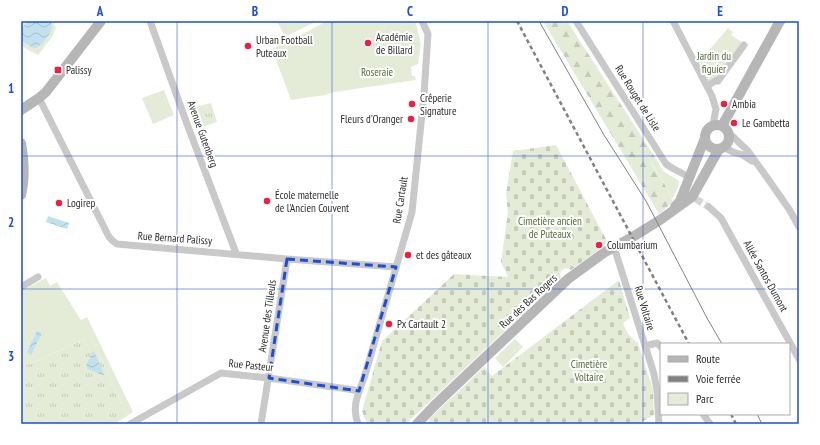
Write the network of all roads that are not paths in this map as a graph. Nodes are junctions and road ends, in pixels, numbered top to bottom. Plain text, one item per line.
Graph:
1 (101, 21) edge
2 (150, 21) edge
3 (422, 21) edge
4 (576, 21) edge
5 (673, 21) edge
6 (780, 21) edge
7 (744, 45) dead end
8 (707, 86) junction
9 (39, 98) junction
10 (21, 110) edge
11 (721, 128) junction
12 (705, 138) junction
13 (21, 143) edge
14 (721, 148) junction
15 (689, 177) junction
16 (768, 179) junction
17 (21, 195) edge
18 (709, 207) tunnel mouth
19 (670, 213) junction
20 (799, 227) edge
21 (614, 247) junction
22 (236, 253) junction
23 (286, 259) junction
24 (397, 265) junction
25 (38, 277) dead end
26 (21, 287) edge
27 (660, 345) edge
28 (645, 346) junction
29 (799, 359) edge
30 (269, 378) junction
31 (359, 391) junction
32 (704, 415) edge
33 (130, 424) edge
34 (261, 424) edge
35 (358, 424) edge
36 (417, 424) edge
37 (659, 424) edge
38 (710, 424) edge

1 - 9 street
2 - 22 street, Avenue Gutenberg
3 - 24 street, Rue Cartault
4 - 15 street, Rue Rouget de Lisle
5 - 8 street
6 - 11 street
7 - 8 street
8 - 11 street
9 - 10 street
9 - 22 street, Rue Bernard Palissy
11 - 12 street
11 - 14 street
11 - 16 street
12 - 14 street
12 - 15 street, Rue des Bas Rogers
13 - 17 street
14 - 16 street
14 - 19 street, Rue des Bas Rogers
15 - 19 street, Rue des Bas Rogers
16 - 20 street
18 - 29 street, Allée Santos Dumont
19 - 21 street, Rue des Bas Rogers
21 - 28 street, Rue Voltaire
21 - 36 street, Rue des Bas Rogers
22 - 23 street, Rue Bernard Palissy
23 - 24 street, Rue Bernard Palissy
23 - 30 street, Avenue des Tilleuls
24 - 31 street, Rue Cartault
25 - 26 street
27 - 28 street
28 - 37 street, Rue Voltaire
30 - 31 street, Rue Pasteur
30 - 33 street, Rue Pasteur
30 - 34 street, Avenue des Tilleuls
31 - 35 street, Rue Cartault
32 - 38 street

